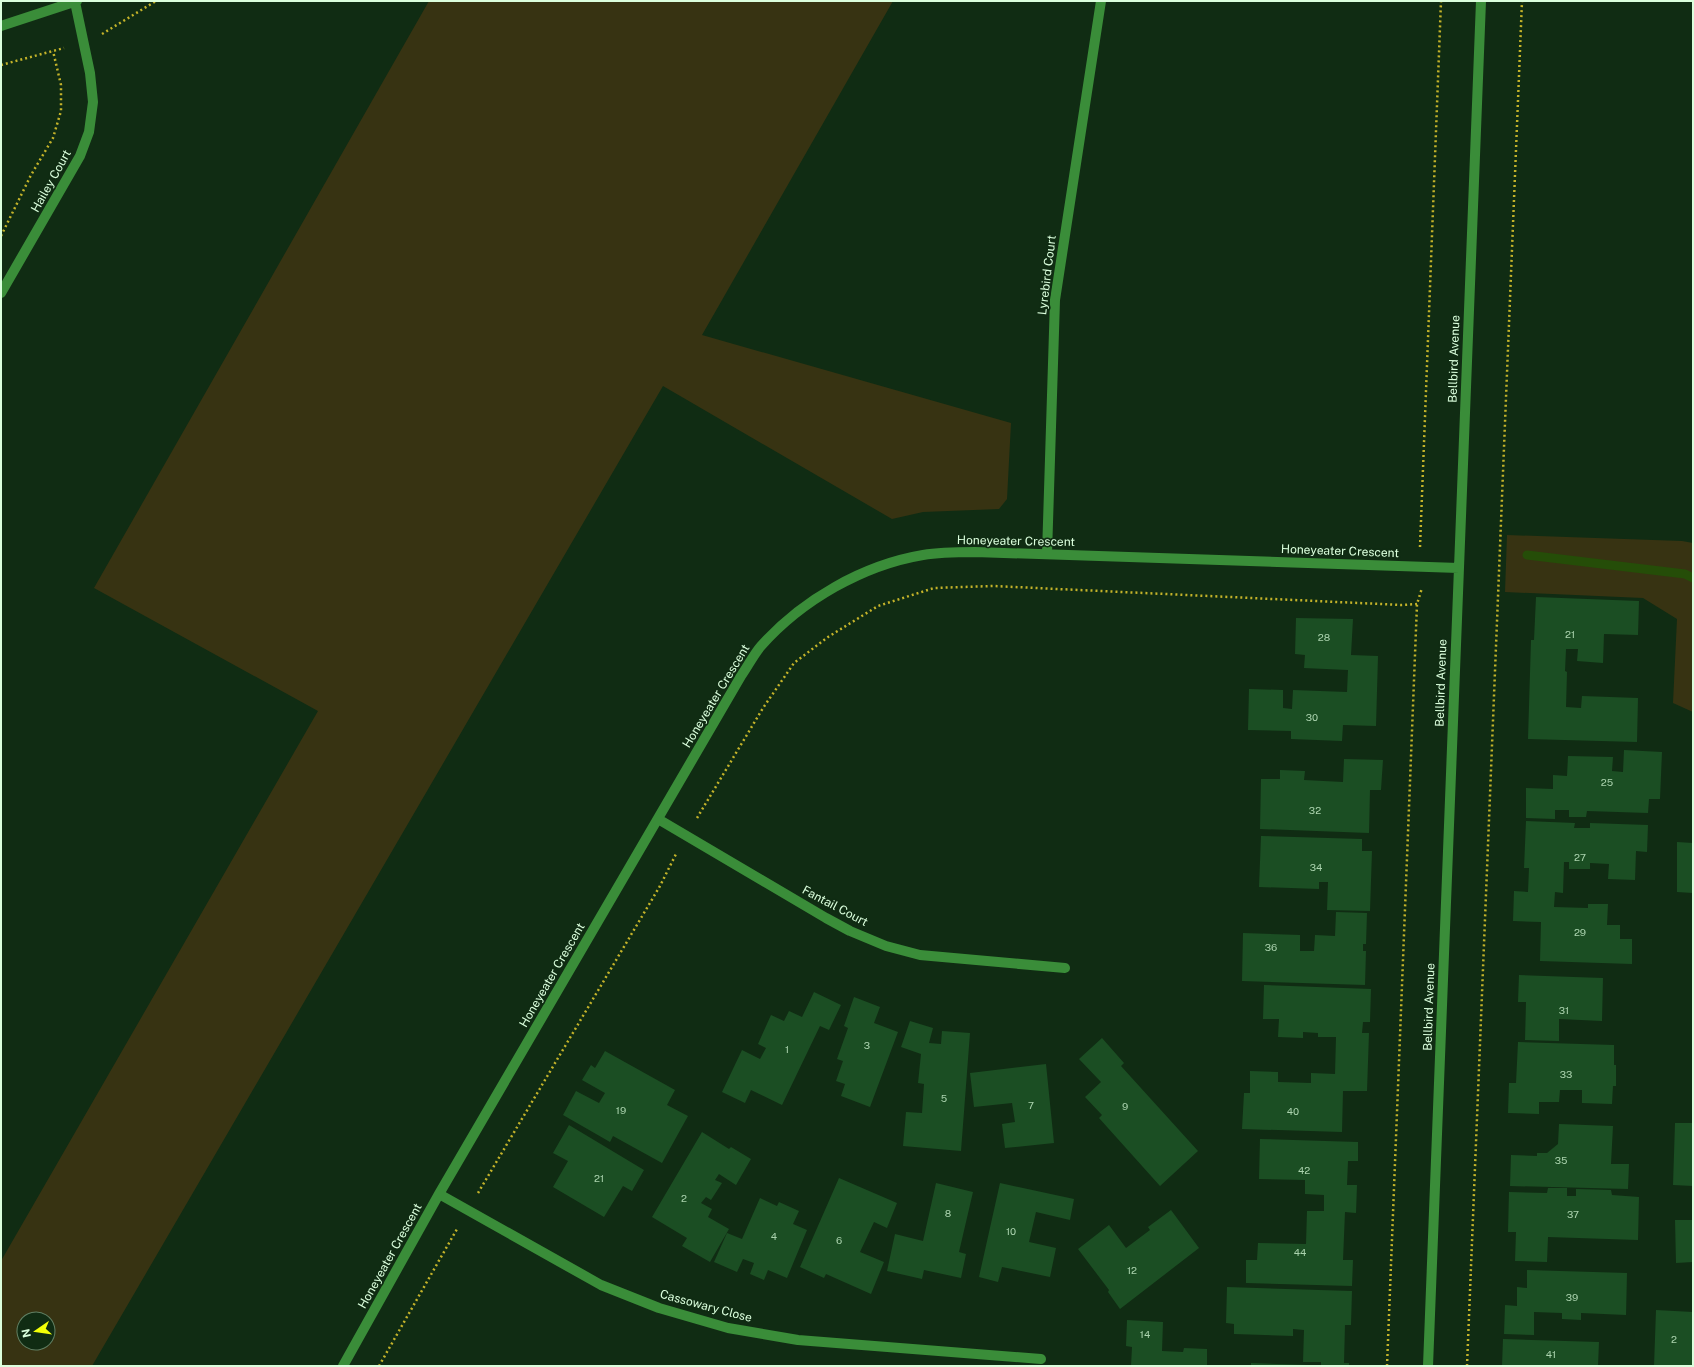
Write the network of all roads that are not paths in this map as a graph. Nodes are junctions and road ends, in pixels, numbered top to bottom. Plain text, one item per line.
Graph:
1 (1101, 1) edge
2 (1481, 1) edge
3 (76, 2) edge
4 (1, 26) edge
5 (1, 292) edge
6 (1047, 554) junction
7 (1459, 568) junction
8 (658, 819) junction
9 (1065, 968) dead end
10 (439, 1194) junction
11 (1041, 1359) dead end
12 (342, 1366) edge
13 (1428, 1366) edge

1 - 6 street, Lyrebird Court
2 - 7 street, Bellbird Avenue
3 - 4 street
3 - 5 street, Hailey Court
6 - 7 street, Honeyeater Crescent
6 - 8 street, Honeyeater Crescent
7 - 13 street, Bellbird Avenue
8 - 9 street, Fantail Court
8 - 10 street, Honeyeater Crescent
10 - 11 street, Cassowary Close
10 - 12 street, Honeyeater Crescent

